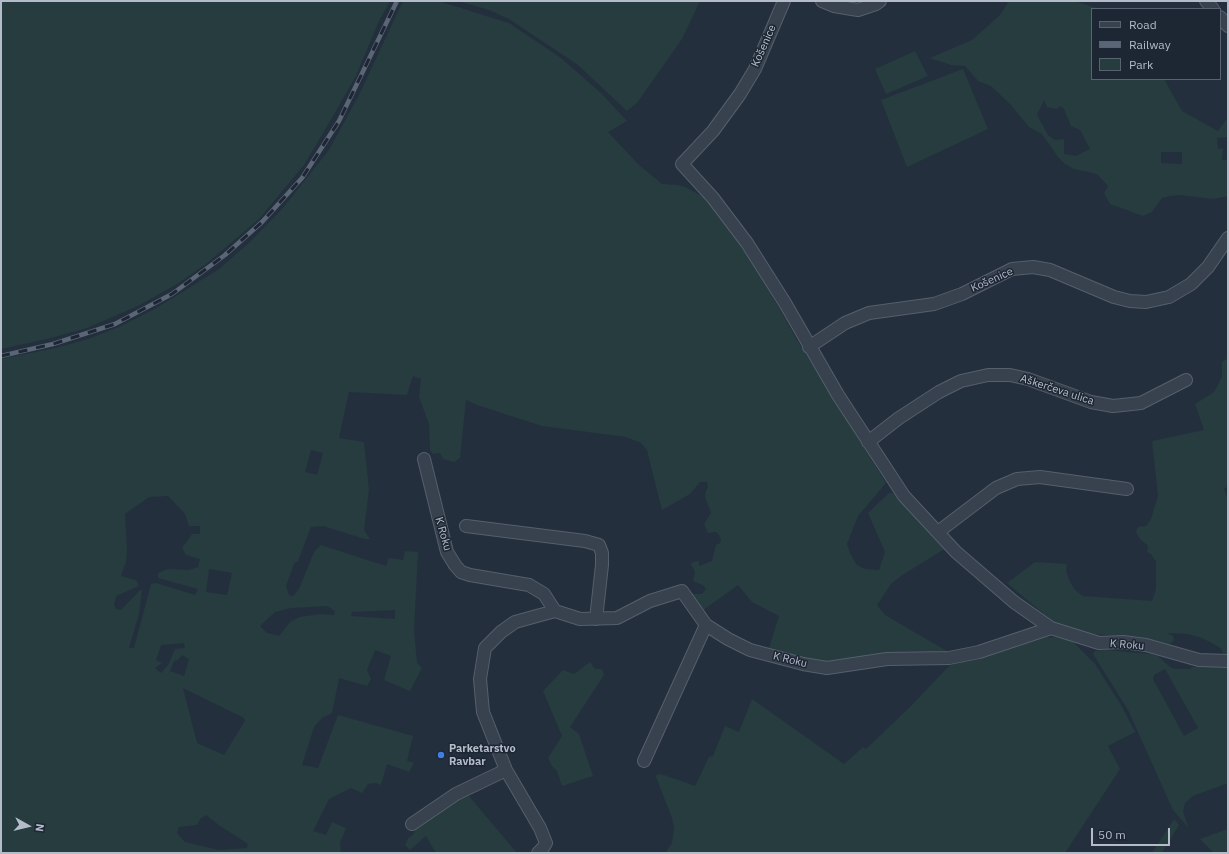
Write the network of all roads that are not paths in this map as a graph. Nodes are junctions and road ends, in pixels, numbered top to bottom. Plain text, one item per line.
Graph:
1 (784, 1) edge
2 (822, 1) edge
3 (880, 1) edge
4 (1221, 18) edge
5 (1228, 26) edge
6 (682, 164) joint
7 (1228, 238) edge
8 (809, 347) junction
9 (1186, 380) dead end
10 (868, 442) junction
11 (424, 458) dead end
12 (1127, 489) dead end
13 (466, 526) dead end
14 (938, 532) junction
15 (555, 611) junction
16 (596, 619) junction
17 (706, 625) junction
18 (1051, 628) junction
19 (1228, 661) edge
20 (644, 761) dead end
21 (506, 770) junction
22 (412, 824) dead end
23 (538, 853) edge

1 - 6 street, Košenice
2 - 3 street
4 - 5 street
6 - 8 street, K Roku
7 - 8 street, Košenice
8 - 10 street, K Roku
9 - 10 street, Aškerčeva ulica
10 - 14 street, K Roku
11 - 15 street, K Roku
12 - 14 street
13 - 16 street
14 - 18 street, K Roku
15 - 16 street, K Roku
15 - 21 street
16 - 17 street, K Roku
17 - 18 street, K Roku
17 - 20 street
18 - 19 street, K Roku
21 - 22 street
21 - 23 street

